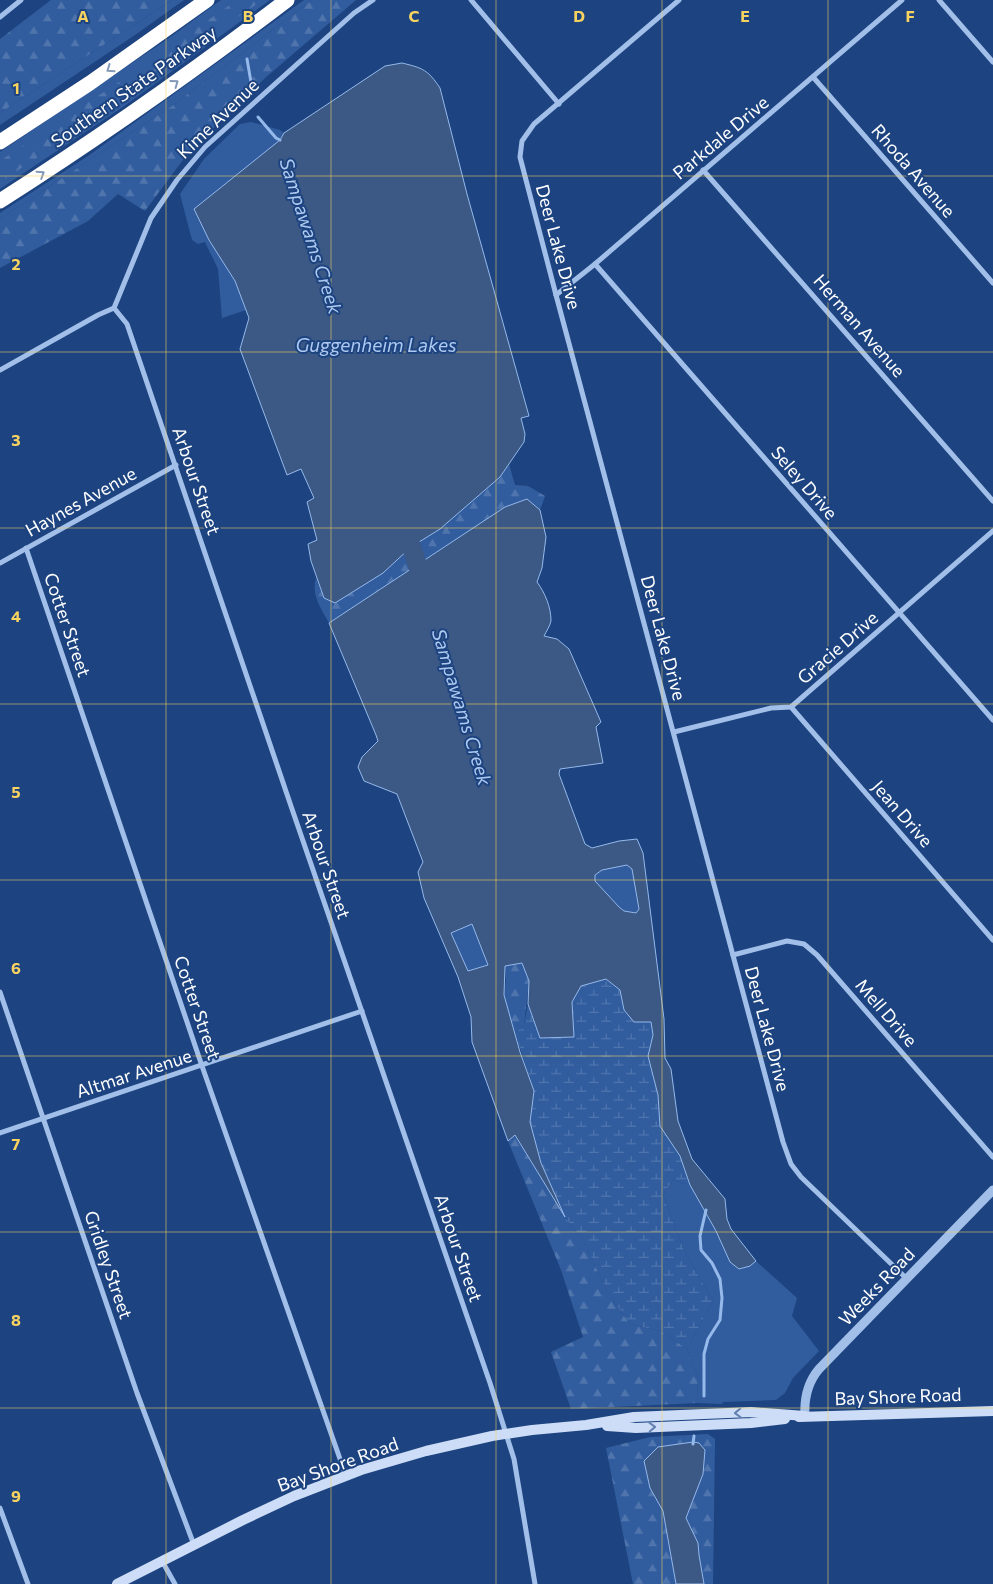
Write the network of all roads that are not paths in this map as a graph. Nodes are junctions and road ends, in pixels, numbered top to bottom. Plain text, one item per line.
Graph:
1 (21, 0) edge
2 (207, 0) edge
3 (287, 0) edge
4 (373, 0) edge
5 (471, 0) edge
6 (679, 0) edge
7 (902, 0) edge
8 (938, 0) edge
9 (0, 18) edge
10 (993, 62) edge
11 (813, 78) junction
12 (558, 104) junction
13 (0, 142) edge
14 (704, 170) junction
15 (0, 201) edge
16 (594, 264) junction
17 (993, 283) edge
18 (556, 295) junction
19 (114, 308) junction
20 (0, 370) edge
21 (176, 465) junction
22 (993, 500) edge
23 (993, 531) edge
24 (26, 548) junction
25 (0, 563) edge
26 (899, 613) junction
27 (791, 707) junction
28 (993, 720) edge
29 (674, 732) junction
30 (993, 940) edge
31 (733, 955) junction
32 (0, 992) edge
33 (362, 1011) junction
34 (202, 1066) junction
35 (43, 1118) junction
36 (0, 1133) edge
37 (993, 1157) edge
38 (993, 1190) edge
39 (907, 1279) junction
40 (993, 1411) edge
41 (804, 1416) junction
42 (507, 1434) junction
43 (346, 1476) junction
44 (0, 1508) edge
45 (194, 1545) junction
46 (162, 1561) junction
47 (28, 1584) edge
48 (117, 1584) edge
49 (175, 1584) edge
50 (535, 1584) edge

1 - 9 street
2 -> 13 highway, Southern State Parkway
15 -> 3 highway, Southern State Parkway
4 - 19 street, Kime Avenue
5 - 12 street
6 - 12 street, Deer Lake Drive
7 - 11 street, Parkdale Drive
8 - 10 street
11 - 14 street, Parkdale Drive
11 - 17 street, Rhoda Avenue
12 - 18 street, Deer Lake Drive
14 - 16 street, Parkdale Drive
14 - 22 street, Herman Avenue
16 - 18 street, Parkdale Drive
16 - 26 street, Seley Drive
18 - 29 street, Deer Lake Drive
19 - 20 street
19 - 21 street, Arbour Street
21 - 24 street, Haynes Avenue
21 - 33 street, Arbour Street
23 - 26 street, Gracie Drive
24 - 25 street, Haynes Avenue
24 - 34 street, Cotter Street
26 - 27 street, Gracie Drive
26 - 28 street, Seley Drive
27 - 29 street, Gracie Drive
27 - 30 street, Jean Drive
29 - 31 street, Deer Lake Drive
31 - 37 street, Mell Drive
31 - 39 street, Deer Lake Drive
32 - 35 street, Gridley Street
33 - 34 street, Altmar Avenue
33 - 42 street, Arbour Street
34 - 35 street, Altmar Avenue
34 - 43 street, Cotter Street
35 - 36 street, Altmar Avenue
35 - 45 street, Gridley Street
38 - 39 street, Weeks Road
39 - 41 street, Weeks Road
40 - 41 main road, Bay Shore Road
41 - 42 main road, Bay Shore Road
42 - 43 main road, Bay Shore Road
42 - 50 street, Arbour Street
43 - 45 main road, Bay Shore Road
44 - 47 street
45 - 46 main road, Bay Shore Road
46 - 48 main road, Bay Shore Road
46 - 49 street

